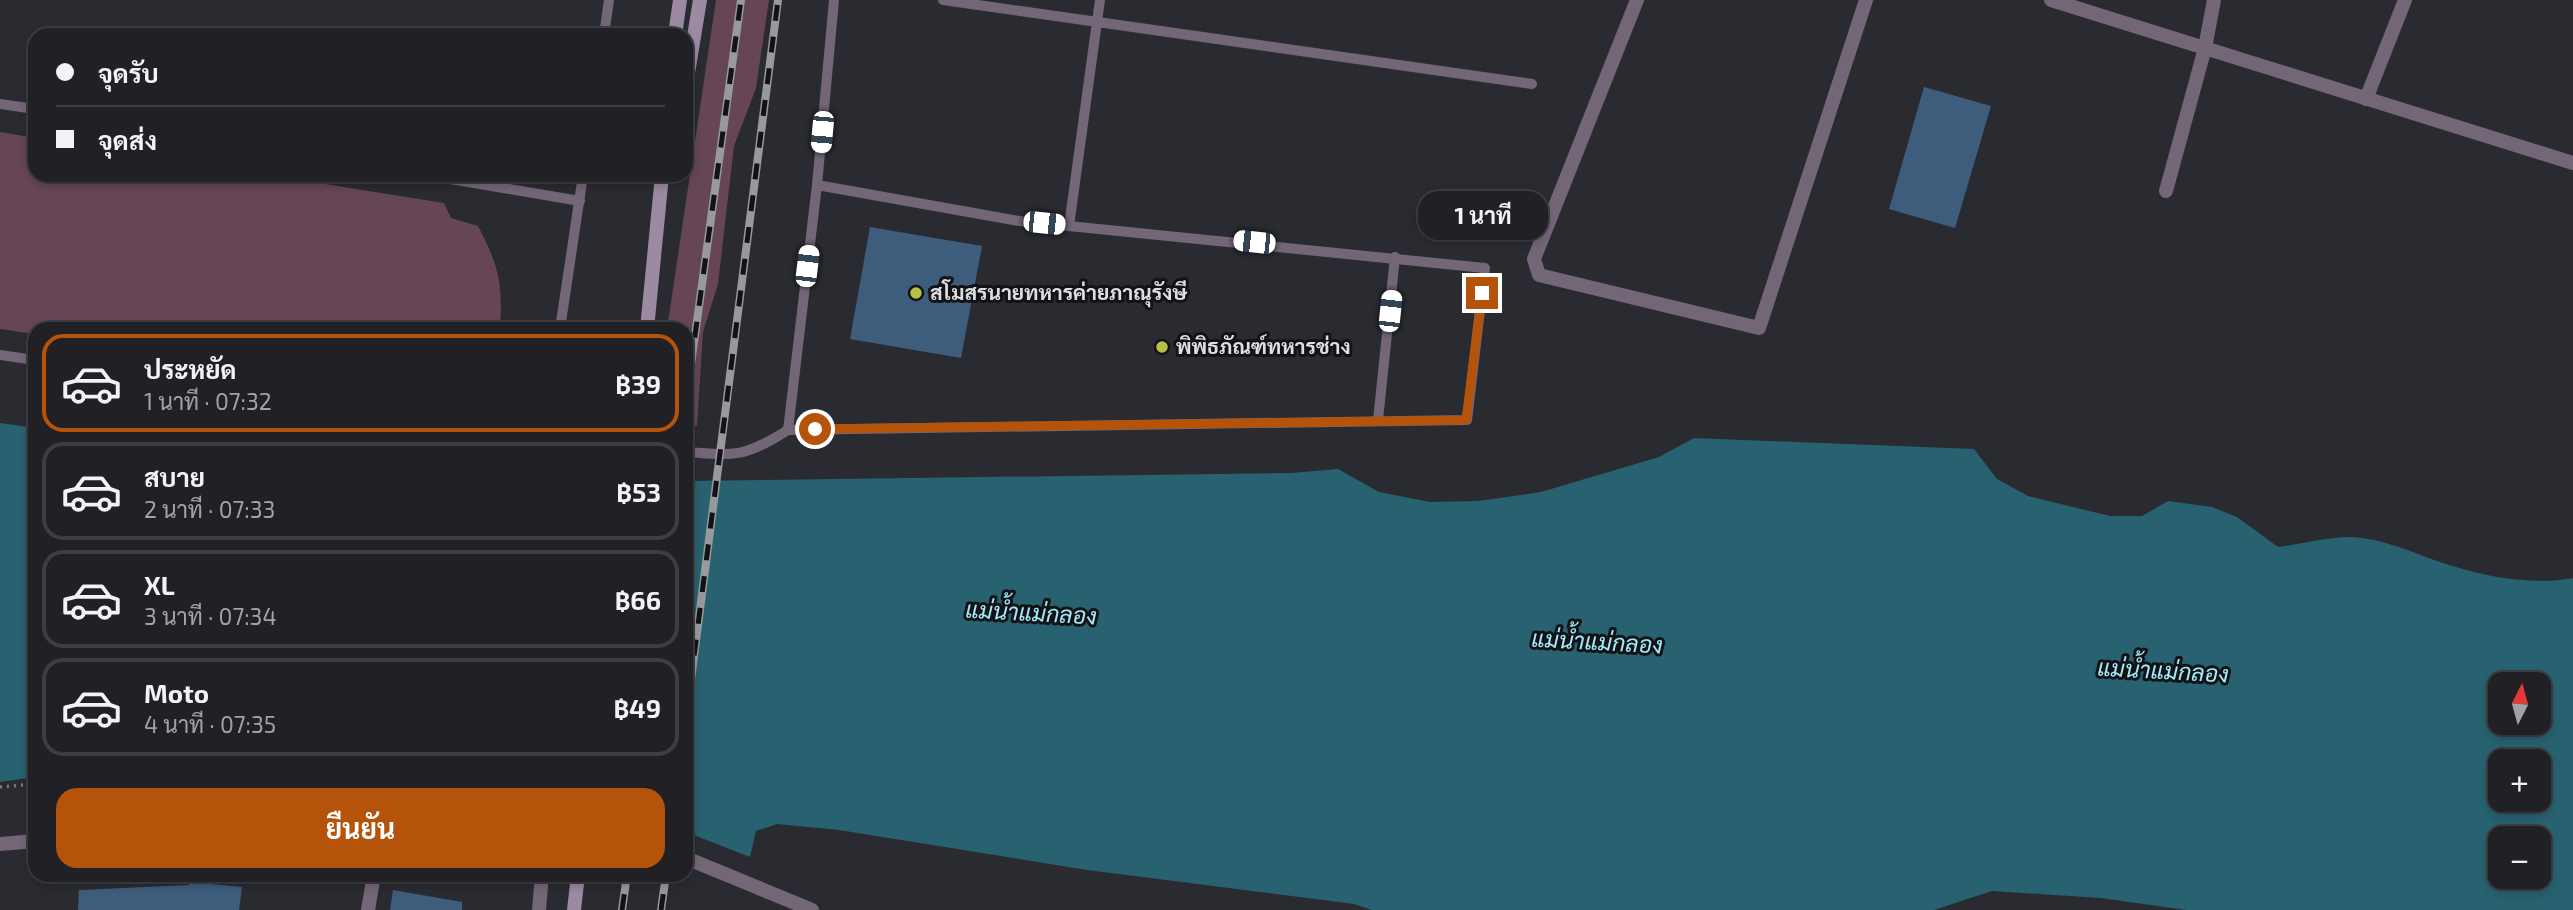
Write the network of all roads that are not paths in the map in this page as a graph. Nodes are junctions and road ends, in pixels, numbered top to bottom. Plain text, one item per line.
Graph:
1 (609, 0) edge
2 (680, 0) edge
3 (699, 0) edge
4 (834, 0) edge
5 (943, 0) edge
6 (1100, 0) edge
7 (1637, 0) edge
8 (1866, 0) edge
9 (2051, 0) edge
10 (2214, 0) edge
11 (2404, 0) edge
12 (976, 3) edge
13 (1096, 20) junction
14 (605, 28) edge
15 (676, 28) edge
16 (693, 39) edge
17 (2205, 48) junction
18 (1532, 84) dead end
19 (2366, 99) junction
20 (0, 104) edge
21 (28, 108) edge
22 (2573, 163) edge
23 (468, 182) edge
24 (582, 182) edge
25 (662, 182) edge
26 (667, 182) edge
27 (817, 185) junction
28 (2166, 191) dead end
29 (580, 201) junction
30 (659, 221) junction
31 (1069, 226) junction
32 (1395, 257) junction
33 (561, 322) edge
34 (648, 322) edge
35 (0, 355) edge
36 (28, 359) edge
37 (1378, 420) junction
38 (788, 429) junction
39 (693, 453) edge
40 (28, 842) edge
41 (0, 844) edge
42 (693, 861) edge
43 (373, 882) edge
44 (541, 882) edge
45 (578, 882) edge
46 (368, 910) edge
47 (539, 910) edge
48 (574, 910) edge
49 (812, 910) edge

1 - 14 lane
2 - 15 main road
3 - 16 main road
4 - 27 lane
5 - 12 lane
6 - 13 lane
7 - 8 street
9 - 17 street
10 - 17 street
11 - 19 street
12 - 13 lane
13 - 18 lane
13 - 31 lane
17 - 19 street
17 - 28 street
19 - 22 street
20 - 21 lane
23 - 29 lane
24 - 29 lane
25 - 30 main road
26 - 30 main road
27 - 31 lane
27 - 38 lane
29 - 33 lane
30 - 34 main road
31 - 32 lane
32 - 37 lane
32 - 37 lane
35 - 36 lane
37 - 38 lane
38 - 39 lane
40 - 41 street
42 - 49 street
43 - 46 street
44 - 47 street
45 - 48 main road

